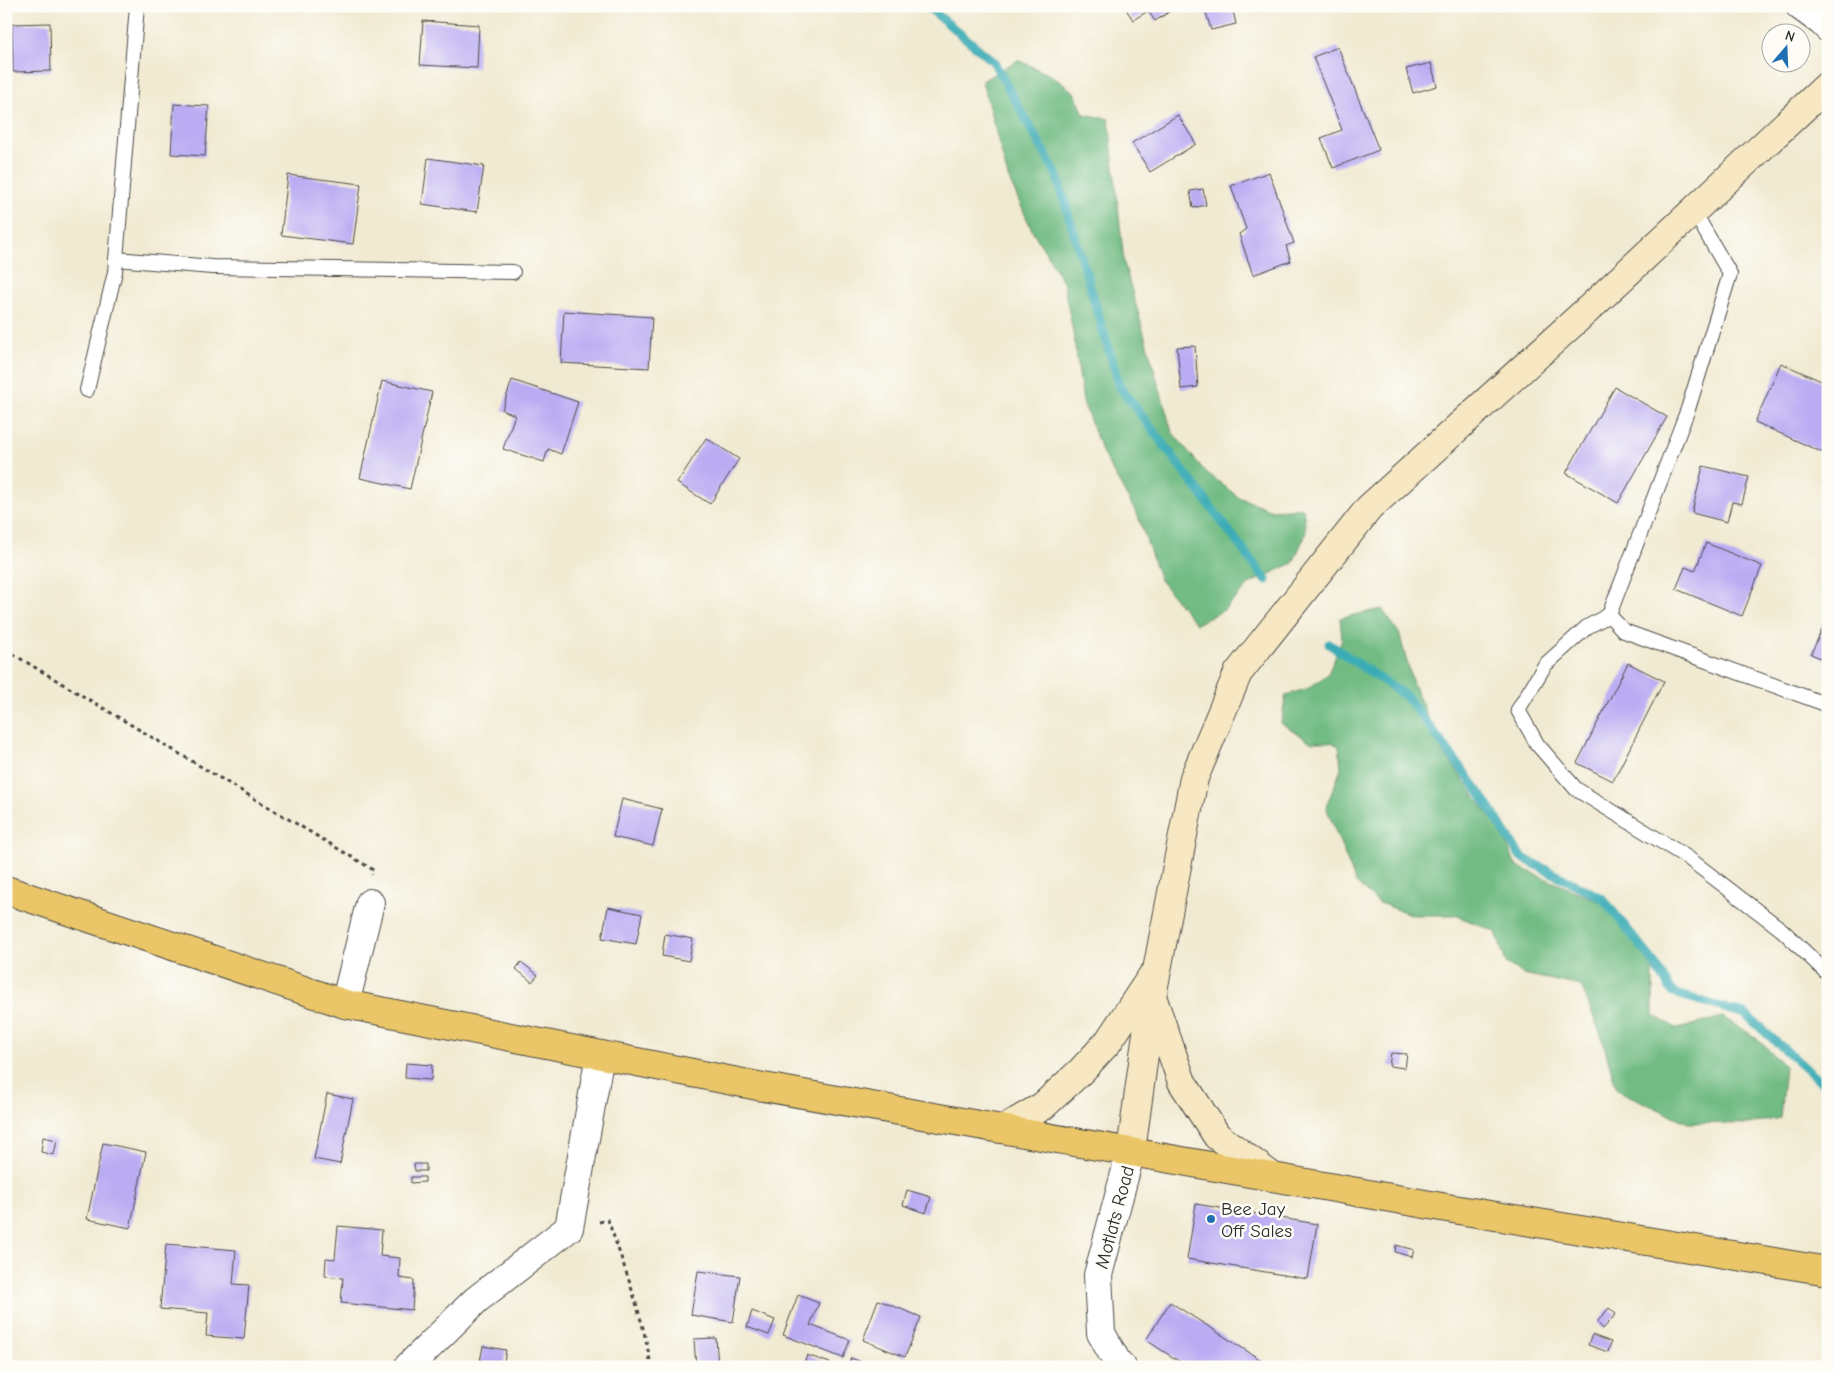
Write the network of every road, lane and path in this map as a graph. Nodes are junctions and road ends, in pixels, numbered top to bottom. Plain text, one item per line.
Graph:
1 (137, 6) edge
2 (1800, 6) edge
3 (1828, 28) edge
4 (1828, 85) edge
5 (1693, 210) junction
6 (116, 259) junction
7 (513, 272) dead end
8 (87, 390) dead end
9 (1609, 614) junction
10 (6, 650) edge
11 (1828, 705) edge
12 (6, 890) edge
13 (370, 903) joint
14 (1157, 969) junction
15 (1828, 974) edge
16 (1152, 996) junction
17 (345, 1004) junction
18 (600, 1055) junction
19 (1004, 1129) junction
20 (1131, 1151) junction
21 (1273, 1177) junction
22 (569, 1228) junction
23 (1828, 1272) edge
24 (408, 1367) edge
25 (651, 1367) edge
26 (1122, 1367) edge

1 - 6 lane
2 - 3 street
4 - 5 main road
5 - 9 lane
5 - 14 main road
6 - 7 lane
6 - 8 lane
9 - 11 lane
9 - 15 lane
10 - 13 path
12 - 17 main road
13 - 17 street
14 - 16 main road
14 - 19 main road
16 - 20 main road
16 - 21 main road
17 - 18 main road
18 - 19 main road
18 - 22 street
19 - 20 main road
20 - 21 main road
20 - 26 street, Motlats Road
21 - 23 main road
22 - 24 street
22 - 25 path

